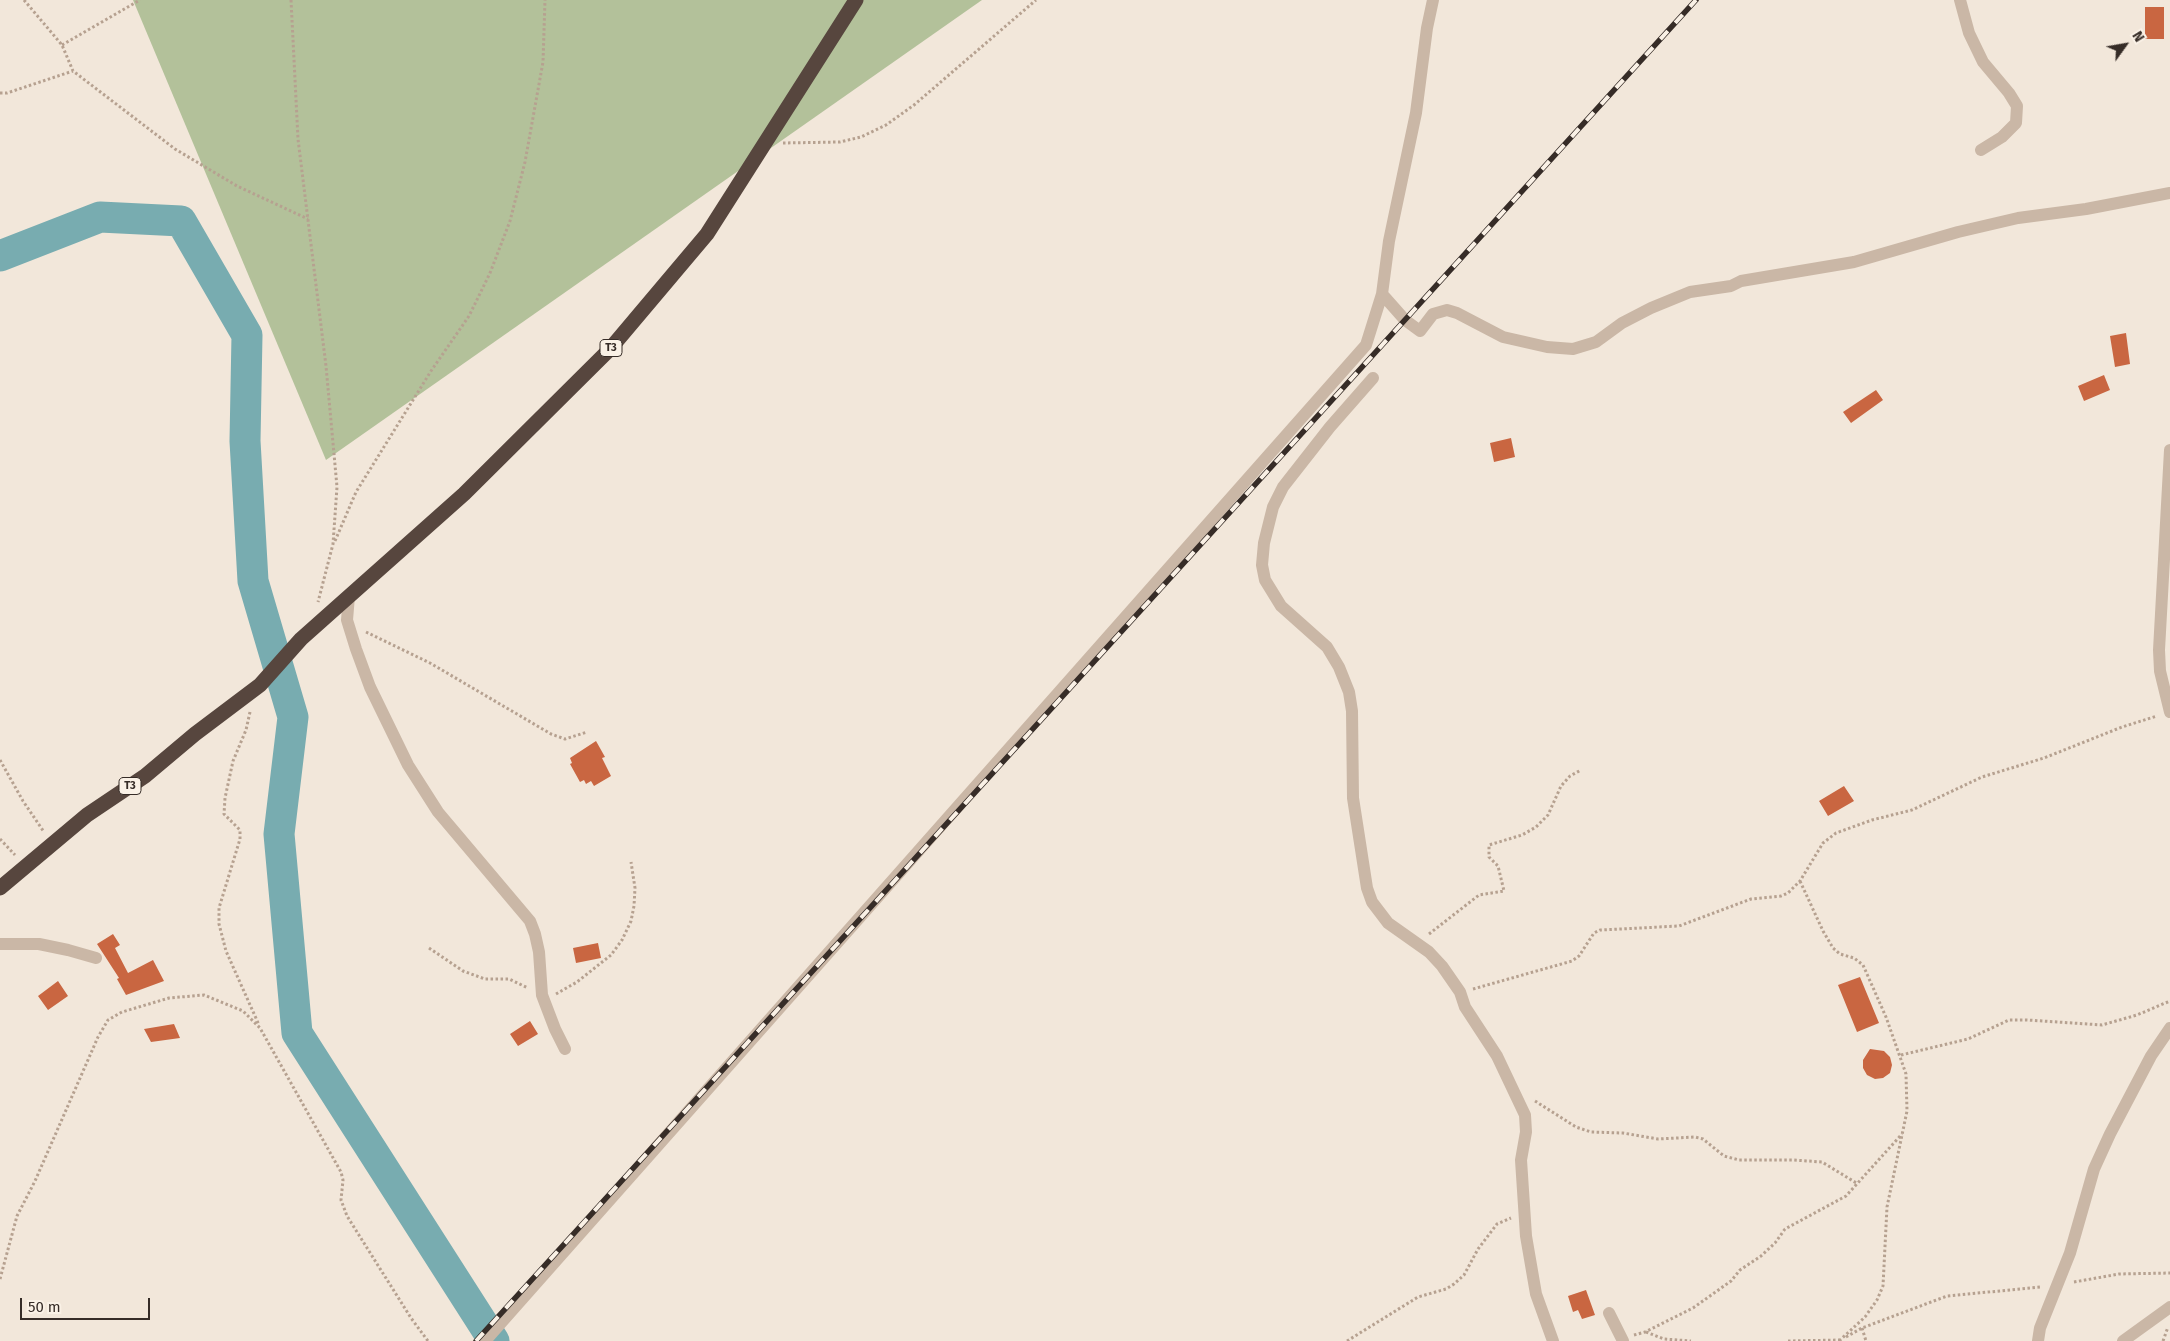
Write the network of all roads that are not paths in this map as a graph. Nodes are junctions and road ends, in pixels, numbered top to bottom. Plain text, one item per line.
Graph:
1 (856, 0) edge
2 (1433, 0) edge
3 (1960, 0) edge
4 (1981, 150) dead end
5 (2170, 193) edge
6 (1382, 294) junction
7 (1373, 378) dead end
8 (2170, 450) edge
9 (349, 596) junction
10 (2170, 712) edge
11 (0, 888) edge
12 (0, 944) edge
13 (96, 958) dead end
14 (2170, 1028) edge
15 (565, 1049) dead end
16 (2170, 1307) edge
17 (1609, 1313) dead end
18 (1622, 1339) edge
19 (485, 1341) edge
20 (1553, 1341) edge
21 (2038, 1341) edge
22 (2123, 1341) edge

1 - 9 highway, T3
2 - 6 street
3 - 4 street
5 - 6 street
6 - 19 street
7 - 20 street
8 - 10 street
9 - 11 highway, T3
9 - 15 street
12 - 13 street
14 - 21 street
16 - 22 street
17 - 18 street

